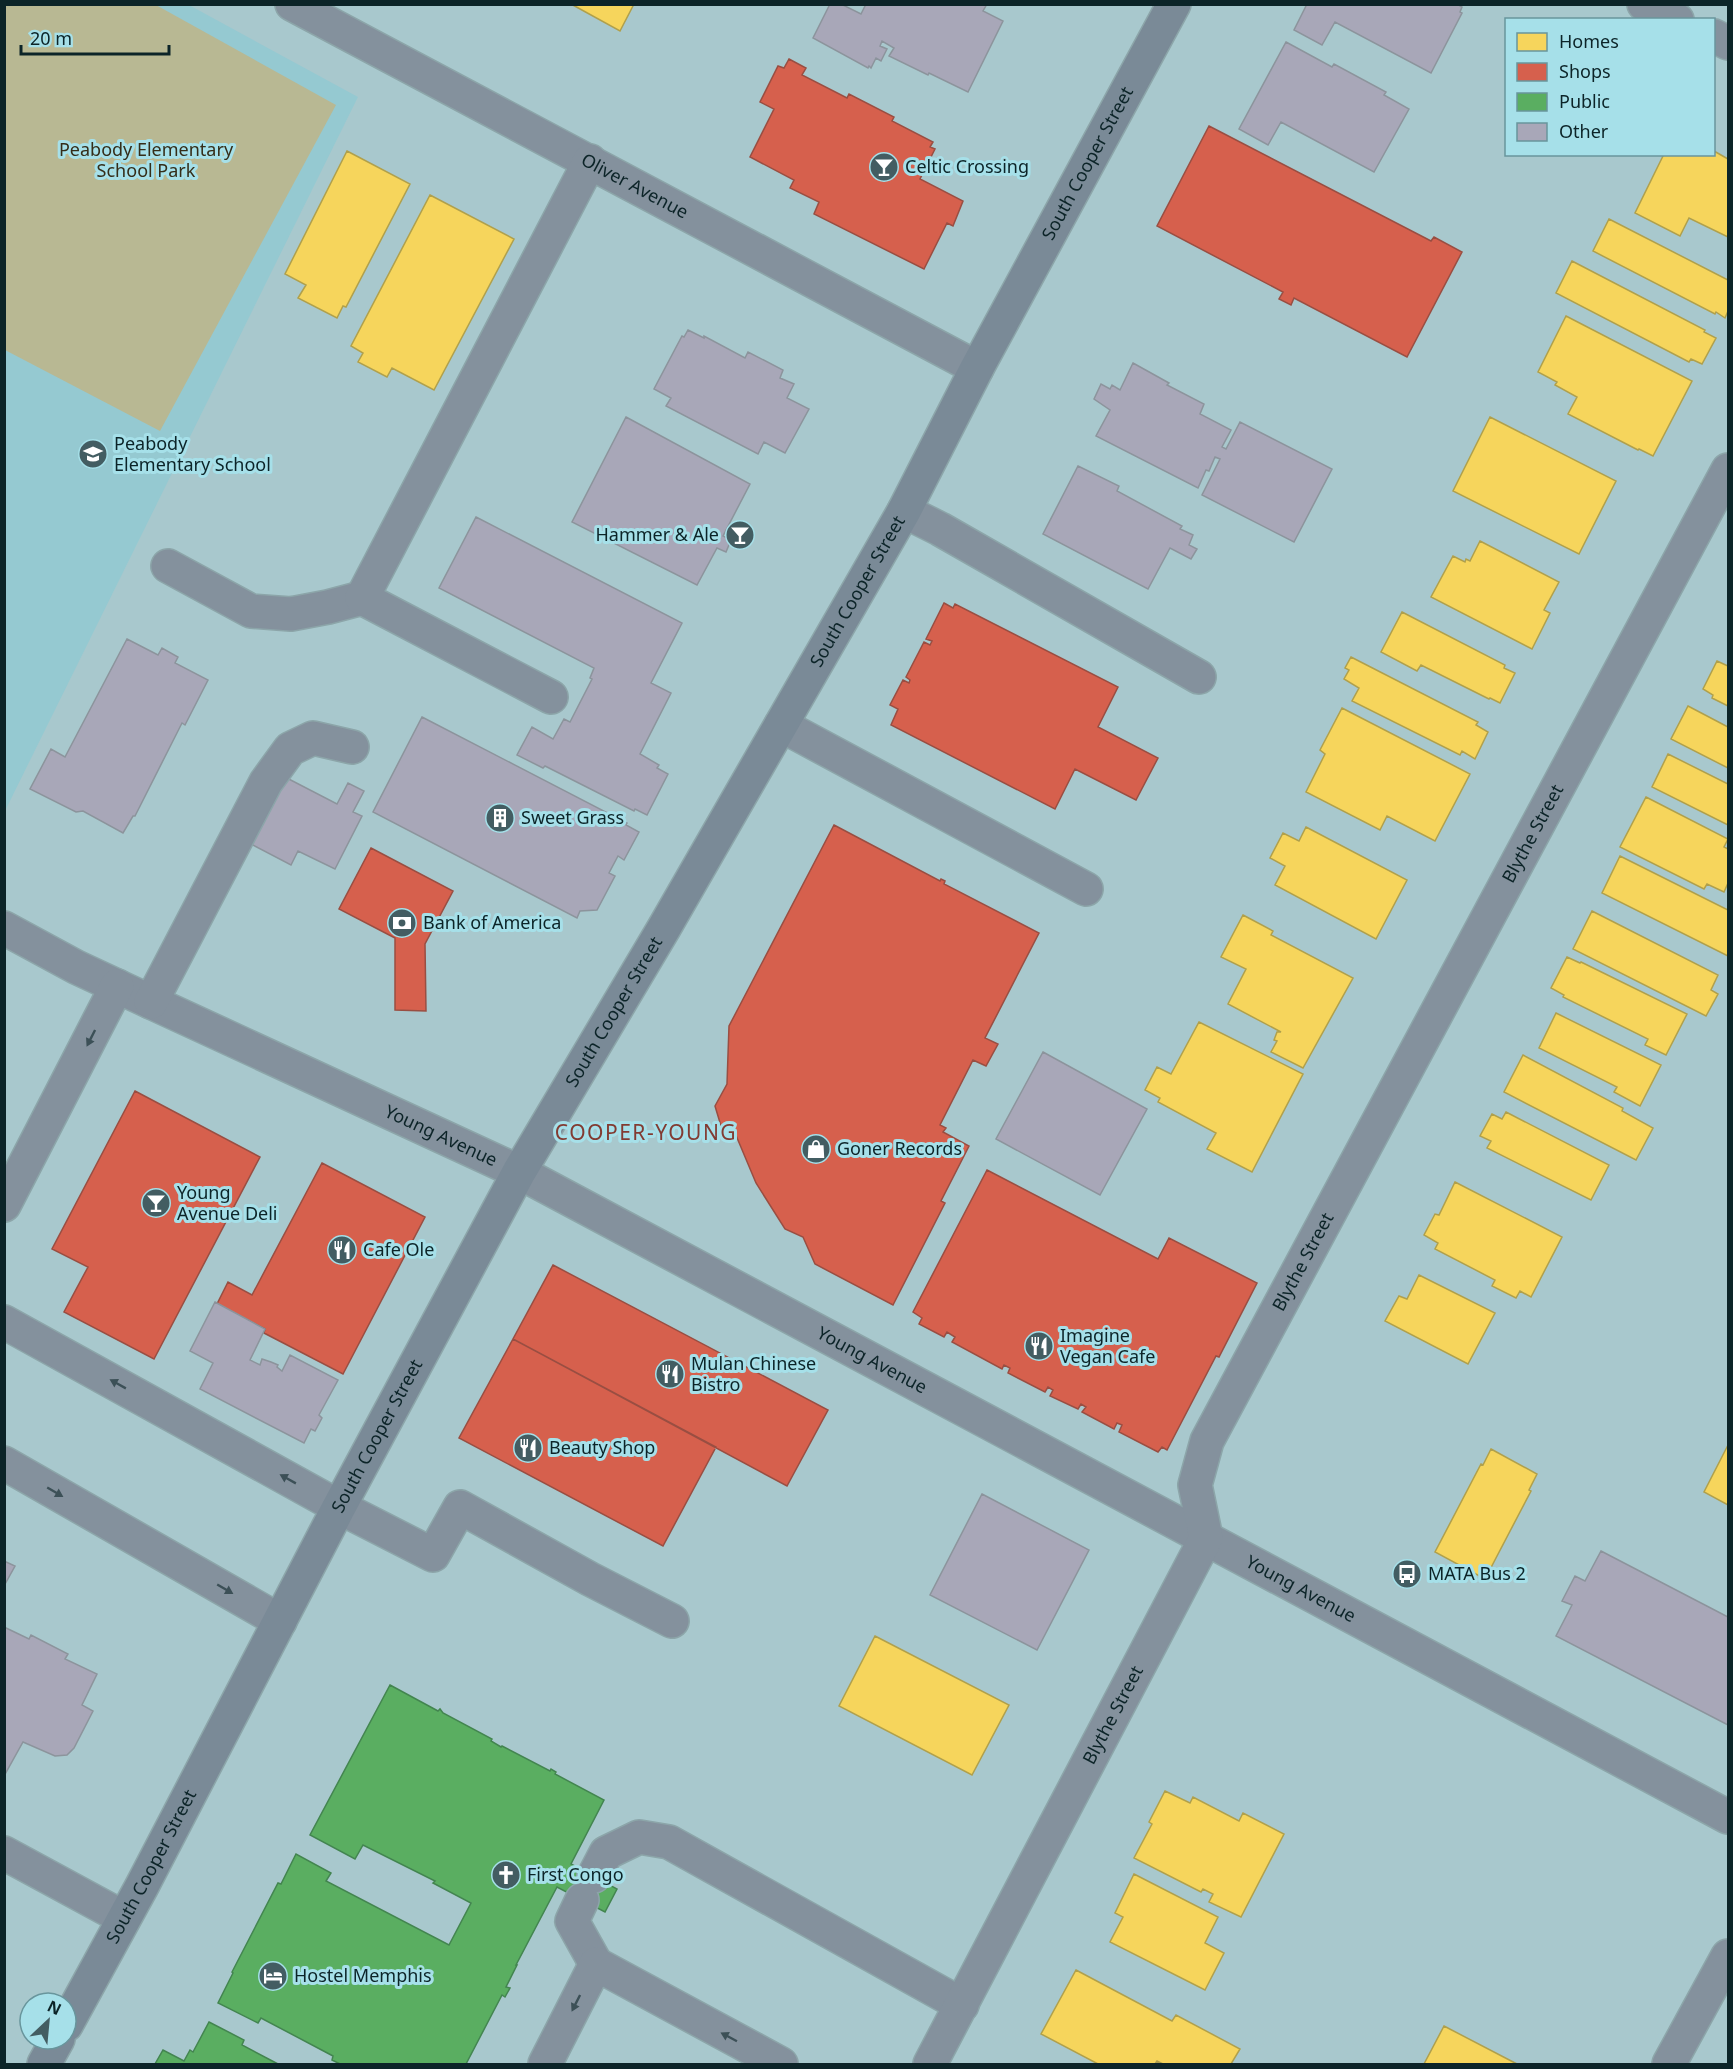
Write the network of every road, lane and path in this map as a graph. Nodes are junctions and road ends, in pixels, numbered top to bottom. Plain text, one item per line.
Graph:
1 (292, 4) edge
2 (1174, 4) edge
3 (1644, 4) edge
4 (1673, 18) edge
5 (590, 161) junction
6 (977, 368) junction
7 (1728, 470) edge
8 (904, 511) junction
9 (168, 566) dead end
10 (362, 598) junction
11 (1198, 677) dead end
12 (551, 697) dead end
13 (781, 725) junction
14 (352, 747) dead end
15 (1086, 890) dead end
16 (4, 928) edge
17 (117, 986) junction
18 (151, 1002) junction
19 (519, 1172) junction
20 (4, 1205) edge
21 (4, 1322) edge
22 (4, 1463) edge
23 (339, 1507) junction
24 (1206, 1538) junction
25 (280, 1621) junction
26 (672, 1621) dead end
27 (1728, 1817) edge
28 (4, 1853) edge
29 (124, 1918) junction
30 (1728, 1956) edge
31 (596, 1964) junction
32 (78, 2003) edge
33 (962, 2005) junction
34 (545, 2064) edge
35 (781, 2064) edge
36 (930, 2064) edge
37 (1669, 2064) edge

1 - 5 street, Oliver Avenue
2 - 6 main road, South Cooper Street
3 - 4 street
5 - 6 street, Oliver Avenue
5 - 10 street
6 - 8 main road, South Cooper Street
7 - 24 street, Blythe Street
8 - 11 street
8 - 13 main road, South Cooper Street
9 - 10 street
10 - 12 street
13 - 15 street
13 - 19 main road, South Cooper Street
14 - 18 street
16 - 17 street, Young Avenue
17 - 18 street, Young Avenue
17 -> 20 street
18 - 19 street, Young Avenue
19 - 23 main road, South Cooper Street
19 - 24 street, Young Avenue
23 -> 21 street
22 -> 25 street
23 - 25 main road, South Cooper Street
23 - 26 street
24 - 27 street, Young Avenue
24 - 33 street, Blythe Street
25 - 29 main road, South Cooper Street
28 - 29 street
29 - 32 main road, South Cooper Street
30 - 37 street
31 - 33 street
31 -> 34 street
35 -> 31 street
33 - 36 street, Blythe Street

